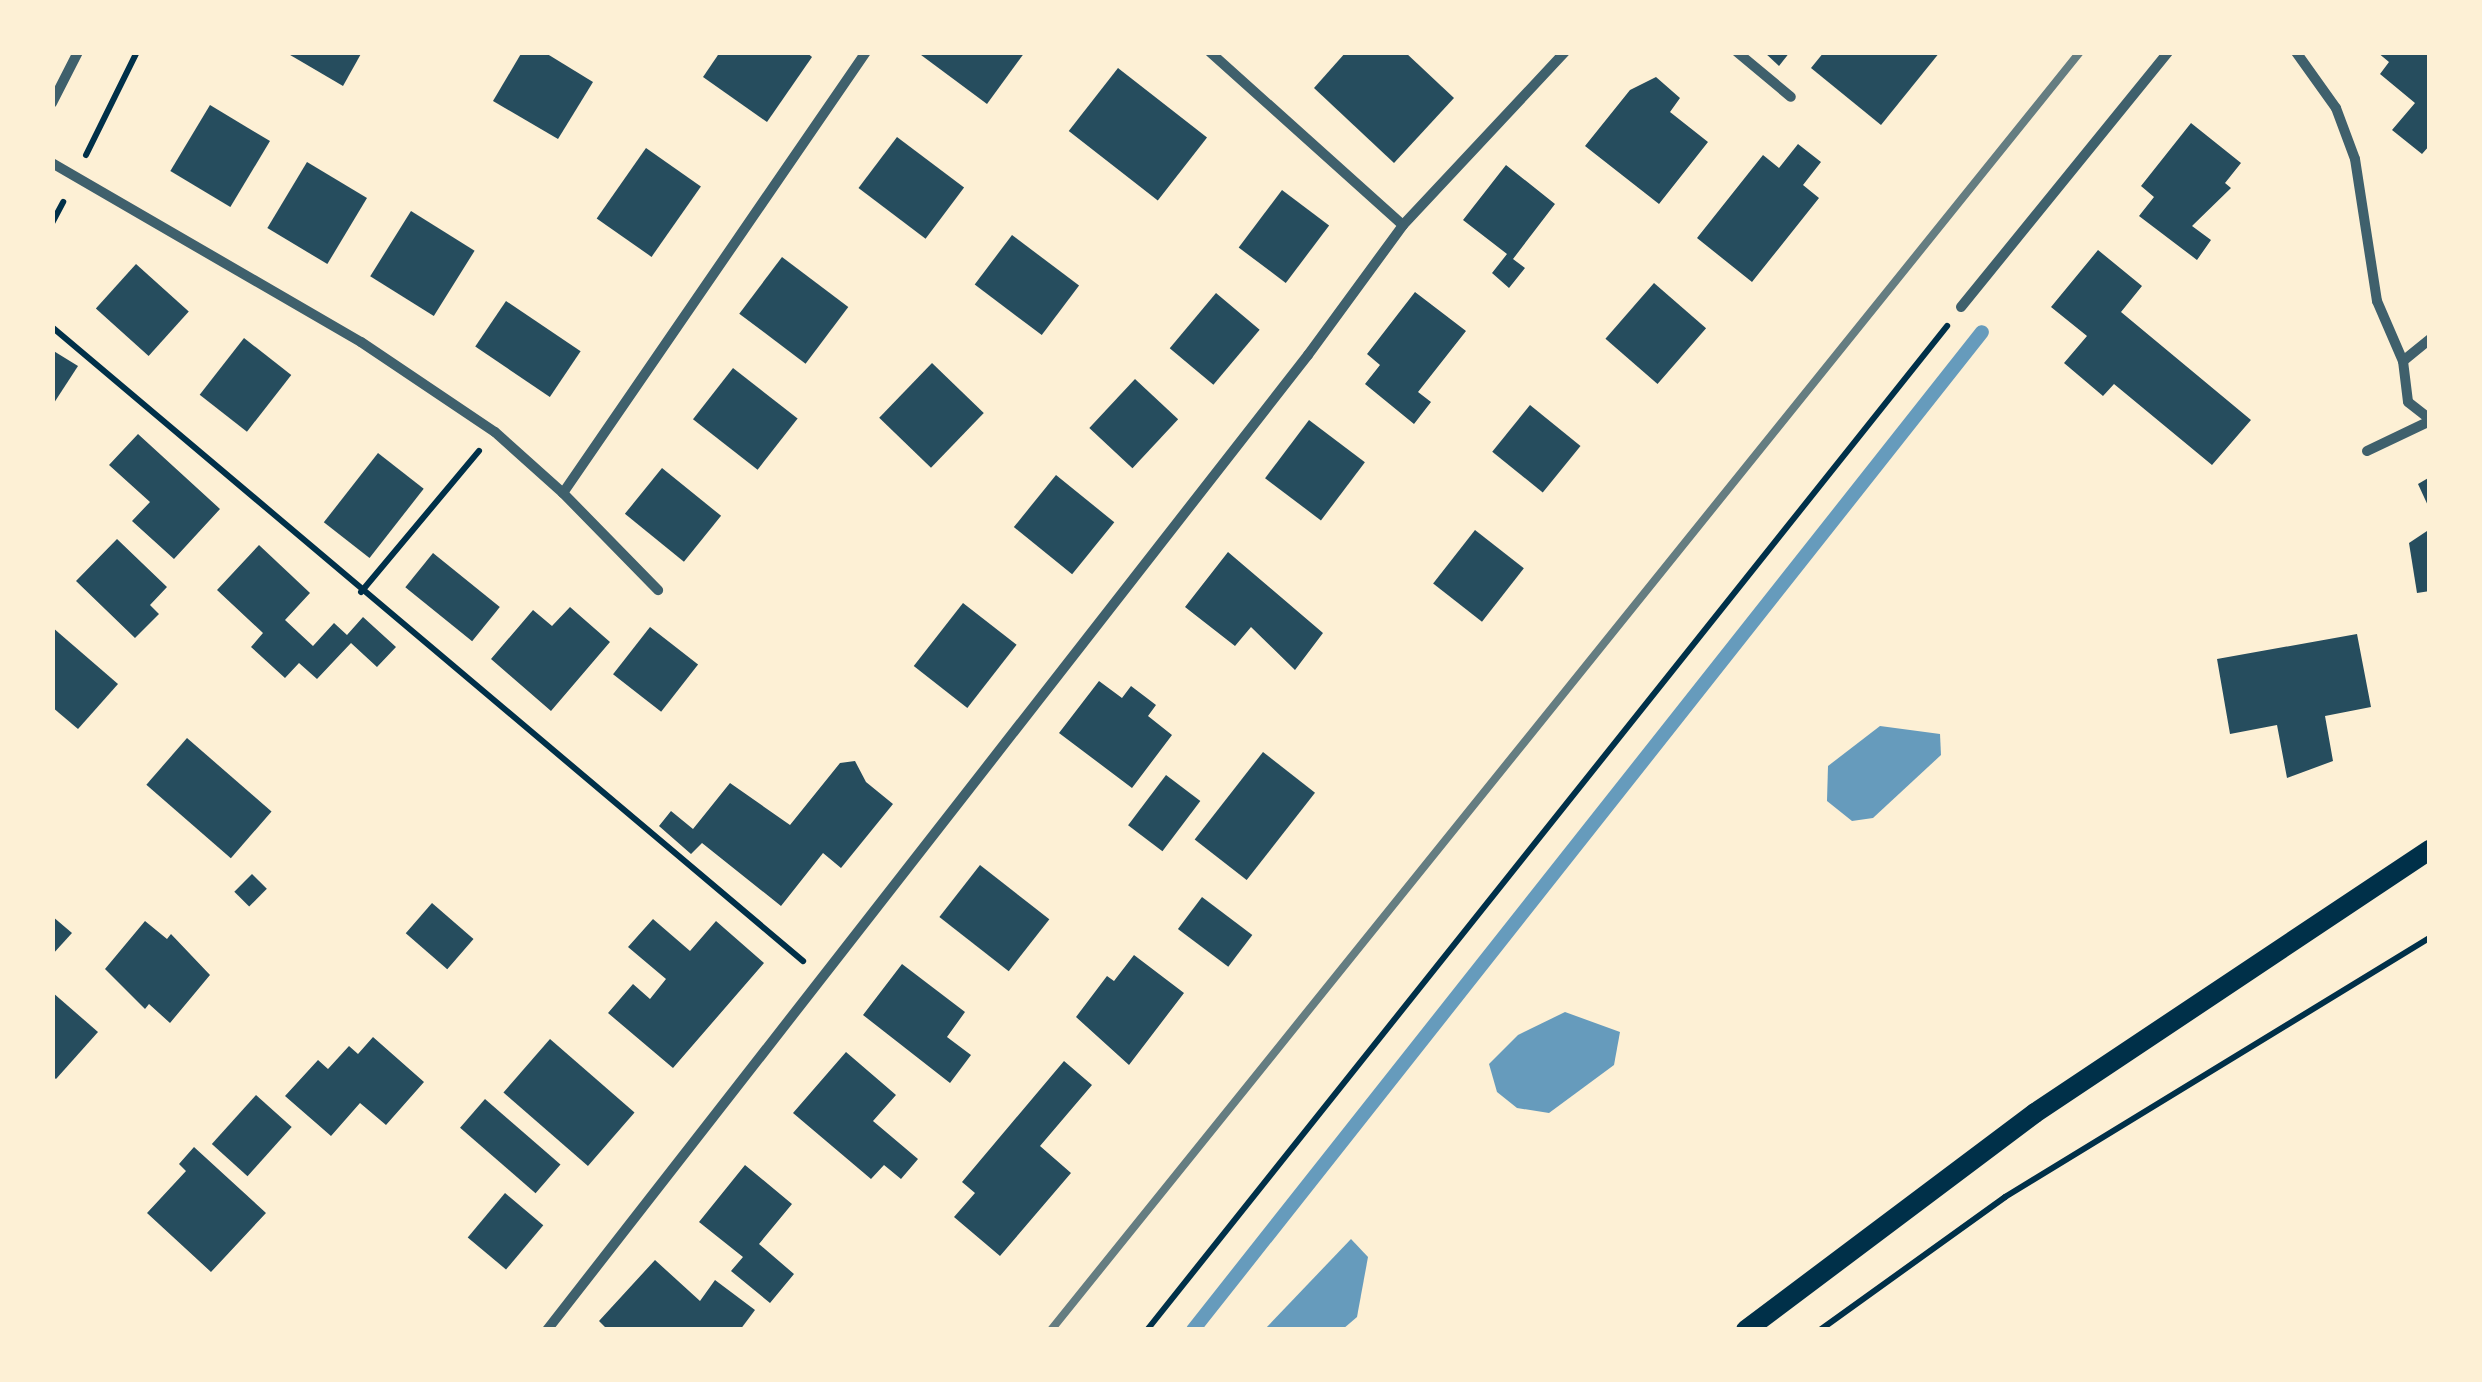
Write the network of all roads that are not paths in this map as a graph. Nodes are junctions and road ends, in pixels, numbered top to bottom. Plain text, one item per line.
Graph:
1 (78, 52) edge
2 (866, 52) edge
3 (1210, 52) edge
4 (1564, 52) edge
5 (1738, 52) edge
6 (2168, 52) edge
7 (2296, 52) edge
8 (1792, 97) dead end
9 (52, 103) edge
10 (52, 163) edge
11 (1403, 225) junction
12 (1961, 308) road end
13 (2430, 338) edge
14 (2403, 361) junction
15 (2430, 420) edge
16 (2367, 452) dead end
17 (562, 493) junction
18 (658, 590) dead end
19 (2430, 850) edge
20 (546, 1330) edge
21 (1746, 1330) edge

1 - 9 street
2 - 17 street
3 - 11 street
4 - 11 street
5 - 8 street
6 - 12 street
7 - 14 street
10 - 17 street
11 - 20 street
13 - 14 street
14 - 15 street
15 - 16 street
17 - 18 street
19 - 21 main road

